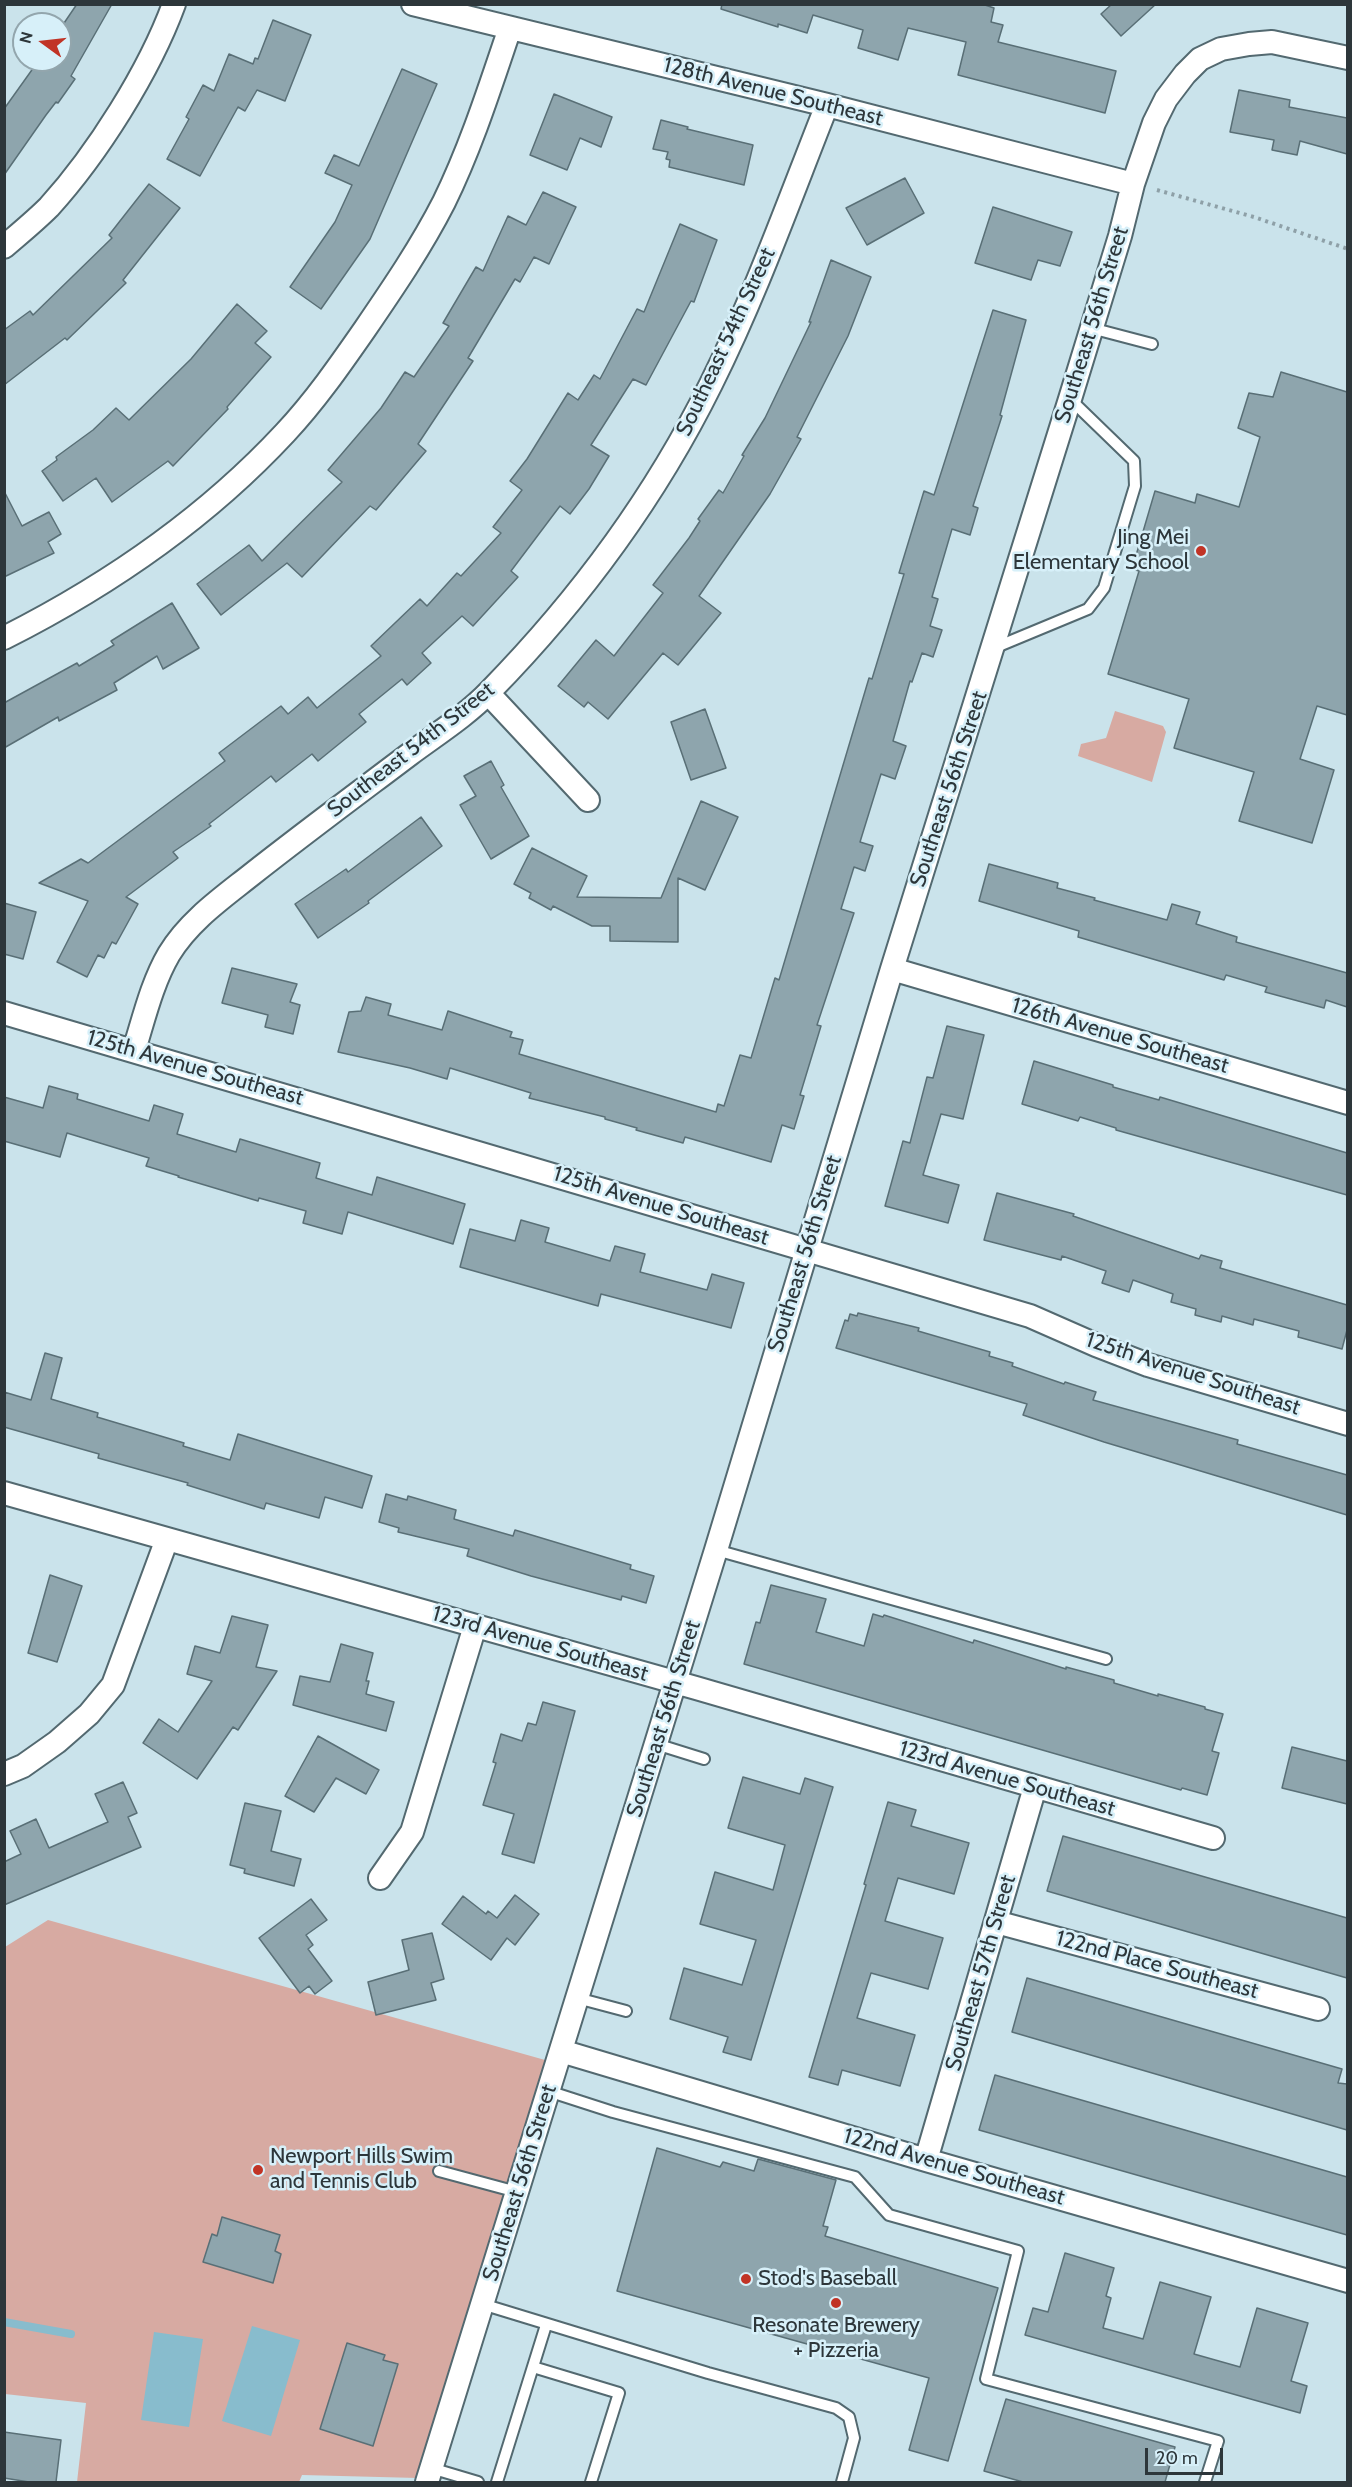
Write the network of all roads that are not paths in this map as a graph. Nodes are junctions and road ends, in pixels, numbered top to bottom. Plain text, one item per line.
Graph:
1 (174, 4) edge
2 (413, 4) edge
3 (510, 28) junction
4 (1347, 58) edge
5 (827, 105) junction
6 (1133, 184) junction
7 (4, 247) edge
8 (1091, 328) junction
9 (1152, 344) dead end
10 (1070, 399) junction
11 (4, 638) edge
12 (993, 648) junction
13 (488, 693) junction
14 (588, 800) dead end
15 (892, 969) junction
16 (4, 1013) edge
17 (134, 1050) junction
18 (1347, 1103) edge
19 (807, 1250) junction
20 (1347, 1424) edge
21 (4, 1493) edge
22 (167, 1539) junction
23 (716, 1550) junction
24 (475, 1626) junction
25 (1106, 1659) dead end
26 (675, 1682) junction
27 (656, 1744) junction
28 (704, 1759) dead end
29 (4, 1774) edge
30 (1035, 1787) junction
31 (1213, 1838) dead end
32 (380, 1878) dead end
33 (996, 1922) junction
34 (577, 1998) junction
35 (1318, 2009) dead end
36 (626, 2011) dead end
37 (561, 2051) junction
38 (548, 2091) junction
39 (926, 2160) junction
40 (439, 2171) dead end
41 (517, 2192) junction
42 (1347, 2281) edge
43 (482, 2304) junction
44 (546, 2325) junction
45 (533, 2367) junction
46 (429, 2475) edge
47 (478, 2482) edge
48 (497, 2482) edge
49 (591, 2482) edge
50 (842, 2482) edge
51 (1205, 2482) edge

1 - 7 street
2 - 3 street, 128th Avenue Southeast
3 - 5 street, 128th Avenue Southeast
3 - 11 street
4 - 6 street, Southeast 56th Street
5 - 6 street, 128th Avenue Southeast
5 - 13 street, Southeast 54th Street
6 - 8 street, Southeast 56th Street
8 - 9 lane
8 - 10 street, Southeast 56th Street
10 - 12 street, Southeast 56th Street
10 - 12 lane
12 - 15 street, Southeast 56th Street
13 - 14 street
13 - 17 street, Southeast 54th Street
15 - 18 street, 126th Avenue Southeast
15 - 19 street, Southeast 56th Street
16 - 17 street, 125th Avenue Southeast
17 - 19 street, 125th Avenue Southeast
19 - 20 street, 125th Avenue Southeast
19 - 23 street, Southeast 56th Street
21 - 22 street, 123rd Avenue Southeast
22 - 24 street, 123rd Avenue Southeast
22 - 29 street
23 - 25 lane
23 - 26 street, Southeast 56th Street
24 - 26 street, 123rd Avenue Southeast
24 - 32 street
26 - 27 street, Southeast 56th Street
26 - 30 street, 123rd Avenue Southeast
27 - 28 lane
27 - 34 street, Southeast 56th Street
30 - 31 street, 123rd Avenue Southeast
30 - 33 street, Southeast 57th Street
33 - 35 street, 122nd Place Southeast
33 - 39 street, Southeast 57th Street
34 - 36 lane
34 - 37 street, Southeast 56th Street
37 - 38 street, Southeast 56th Street
37 - 39 street, 122nd Avenue Southeast
38 - 41 street, Southeast 56th Street
38 - 51 lane
39 - 42 street, 122nd Avenue Southeast
40 - 41 lane
41 - 43 street, Southeast 56th Street
43 - 44 lane
43 - 46 street, Southeast 56th Street
44 - 45 lane
44 - 50 lane
45 - 48 lane
45 - 49 lane
46 - 47 lane

